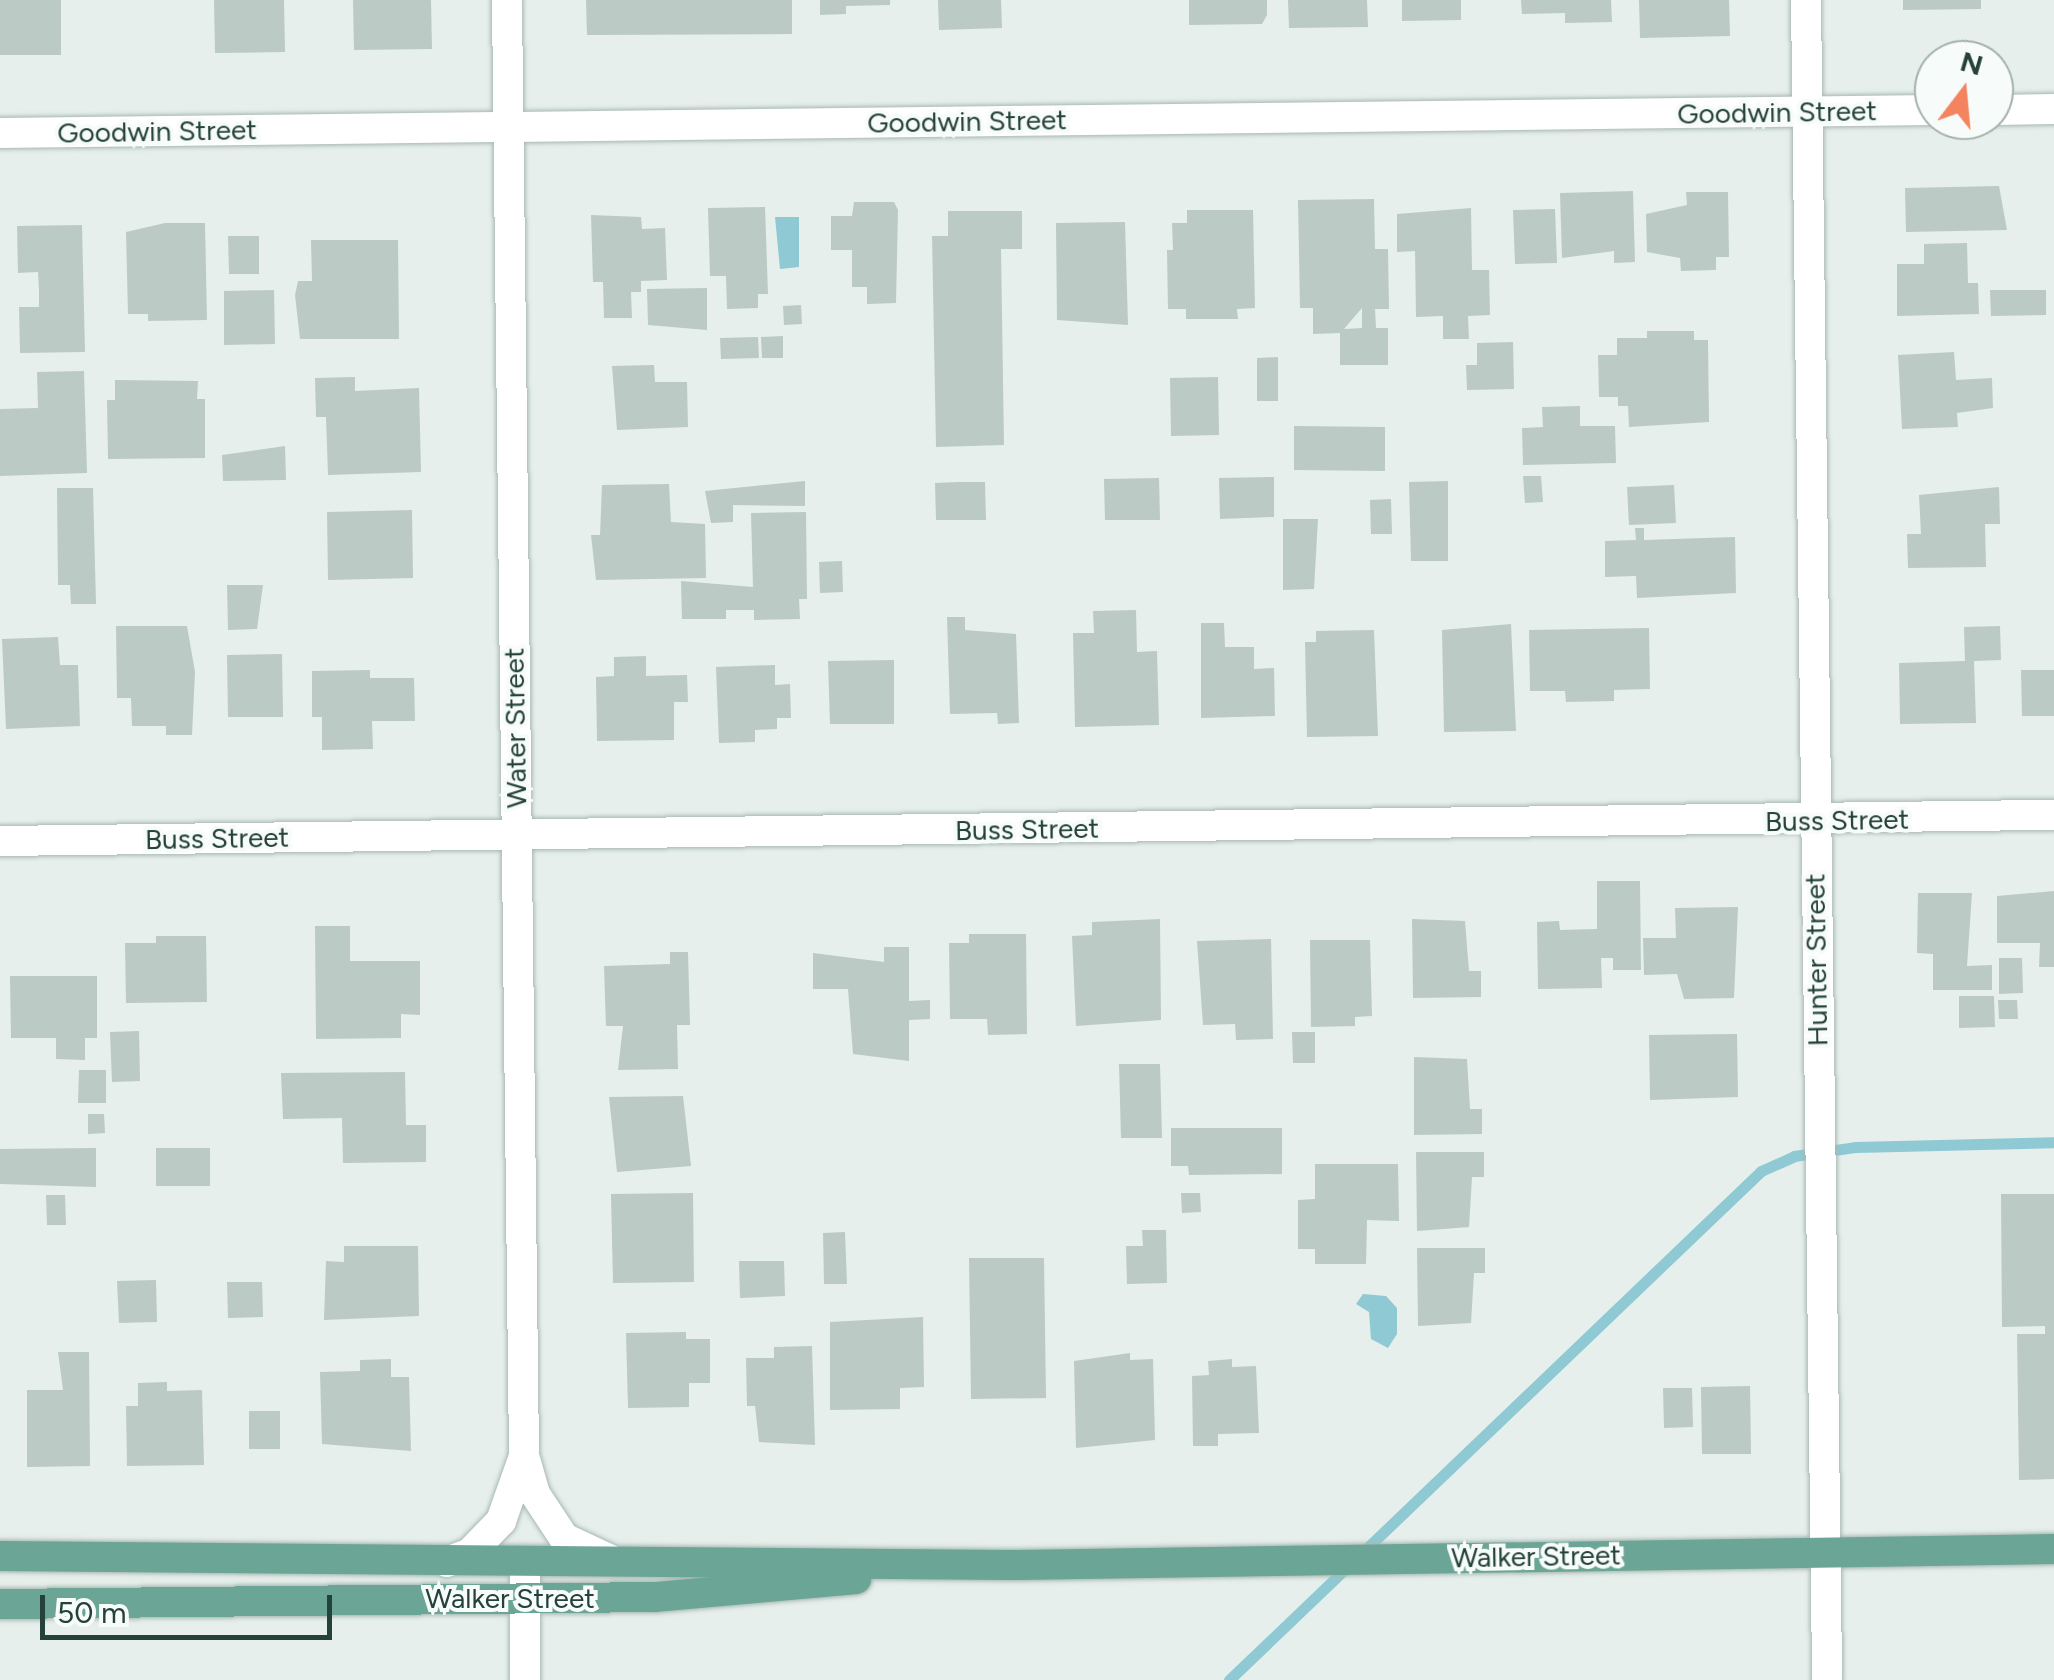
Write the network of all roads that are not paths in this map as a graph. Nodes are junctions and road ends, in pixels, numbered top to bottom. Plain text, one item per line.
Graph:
1 (507, 0) edge
2 (1806, 0) edge
3 (2054, 109) edge
4 (1914, 110) edge
5 (2014, 110) edge
6 (1806, 112) junction
7 (508, 126) junction
8 (0, 133) edge
9 (2054, 815) edge
10 (1814, 820) junction
11 (516, 834) junction
12 (0, 840) edge
13 (524, 1456) junction
14 (2054, 1549) edge
15 (1826, 1552) junction
16 (0, 1556) edge
17 (611, 1560) junction
18 (524, 1561) junction
19 (446, 1562) junction
20 (1018, 1565) junction
21 (524, 1598) junction
22 (0, 1604) edge
23 (525, 1680) edge
24 (1828, 1680) edge

1 - 7 street, Water Street
2 - 6 street, Hunter Street
3 - 5 street
4 - 6 street, Goodwin Street
6 - 7 street, Goodwin Street
6 - 10 street, Hunter Street
7 - 8 street, Goodwin Street
7 - 11 street, Water Street
9 - 10 street, Buss Street
10 - 11 street, Buss Street
10 - 15 street, Hunter Street
11 - 12 street, Buss Street
11 - 13 street, Water Street
13 - 17 street, Water Street
13 - 19 street, Water Street
14 - 15 main road, Walker Street
15 - 20 main road, Walker Street
15 - 24 street, Hunter Street
16 - 19 main road, Walker Street
17 - 18 main road, Walker Street
17 - 20 main road, Walker Street
18 - 19 main road, Walker Street
18 - 21 street
20 - 21 main road, Walker Street
21 - 22 main road, Walker Street
21 - 23 street

